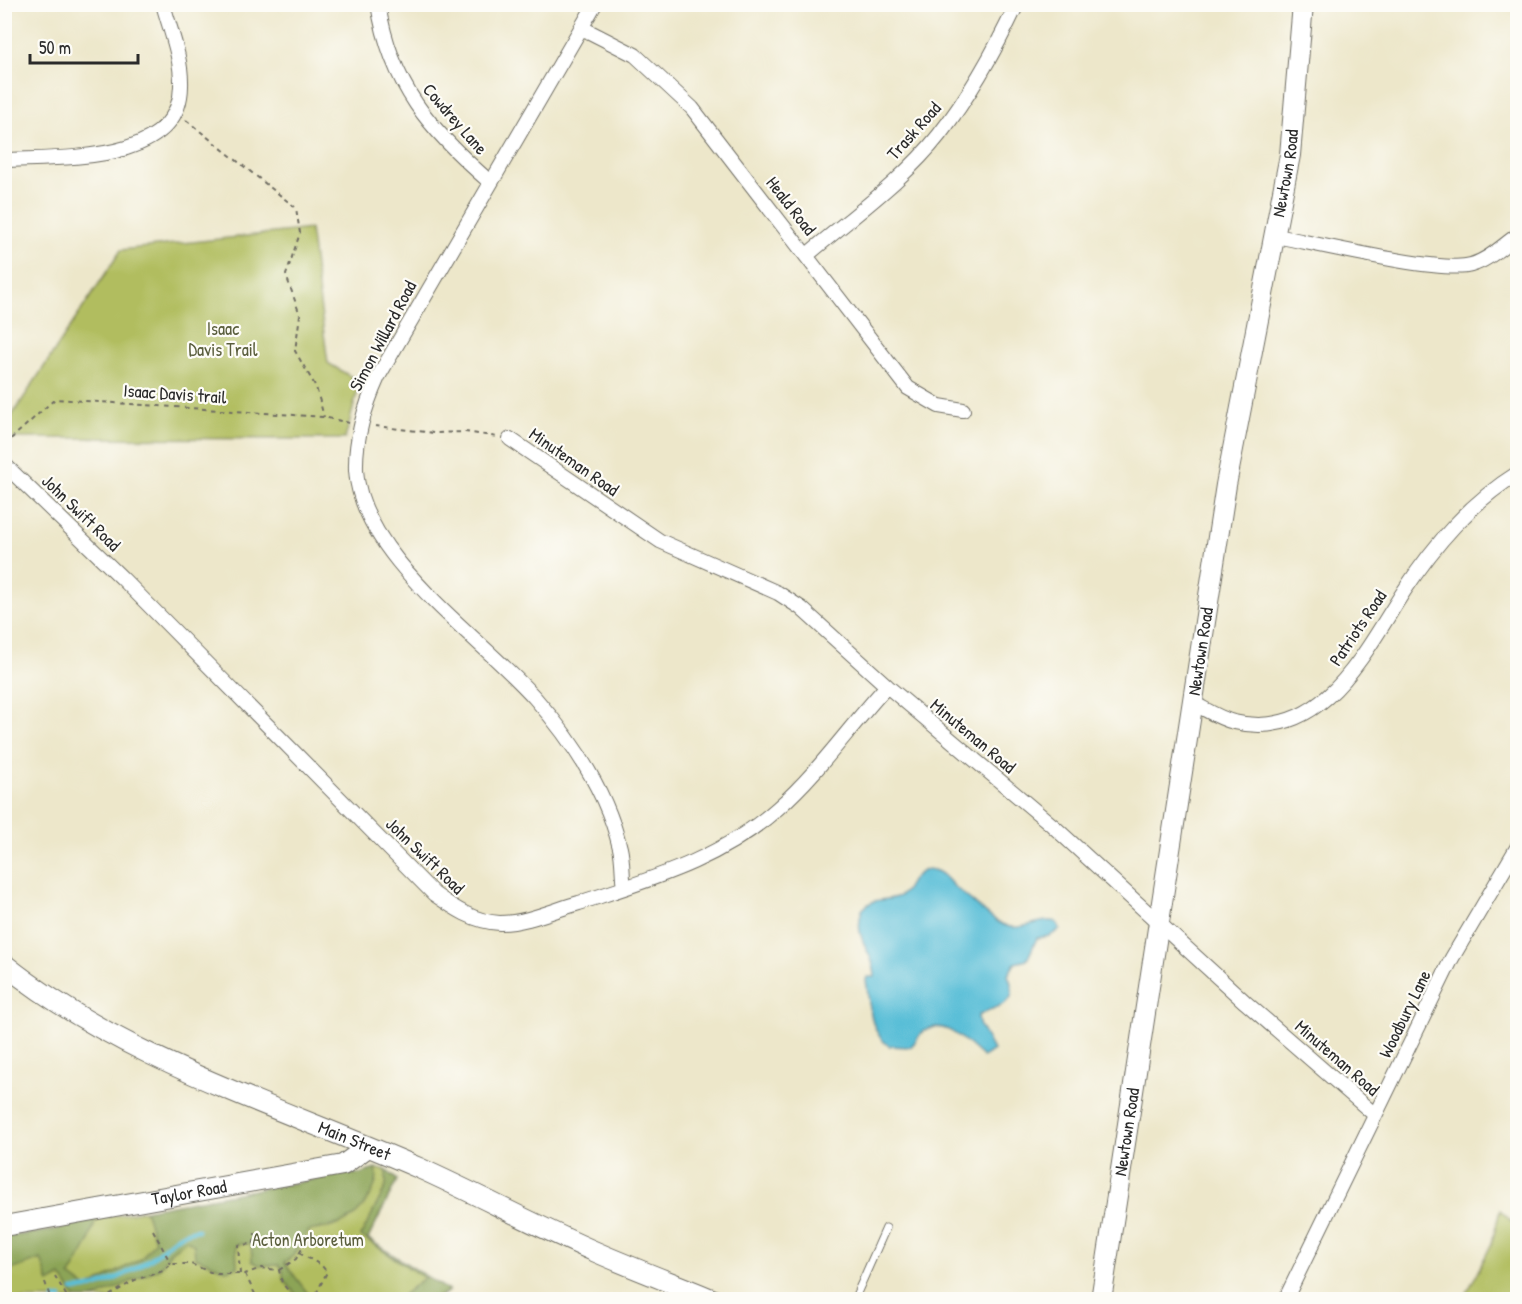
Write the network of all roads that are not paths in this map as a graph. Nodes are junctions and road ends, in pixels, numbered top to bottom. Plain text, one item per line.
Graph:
1 (163, 4) edge
2 (378, 4) edge
3 (595, 4) edge
4 (1017, 4) edge
5 (1303, 4) edge
6 (582, 28) junction
7 (4, 160) edge
8 (491, 183) junction
9 (1518, 235) edge
10 (1276, 236) junction
11 (806, 256) junction
12 (963, 410) dead end
13 (510, 439) road end
14 (4, 464) edge
15 (1518, 473) edge
16 (887, 686) junction
17 (1192, 703) junction
18 (1518, 846) edge
19 (624, 888) junction
20 (1159, 924) junction
21 (4, 964) edge
22 (1375, 1115) junction
23 (368, 1147) junction
24 (4, 1226) edge
25 (886, 1228) dead end
26 (714, 1299) edge
27 (854, 1299) edge
28 (1101, 1299) edge
29 (1285, 1299) edge

1 - 7 street
2 - 8 street, Cowdrey Lane
3 - 6 street, Simon Willard Road
4 - 11 street, Trask Road
5 - 10 street, Newtown Road
6 - 8 street, Simon Willard Road
6 - 11 street, Heald Road
8 - 19 street, Simon Willard Road
9 - 10 street
10 - 17 street, Newtown Road
11 - 12 street, Heald Road
13 - 16 street, Minuteman Road
14 - 19 street, John Swift Road
15 - 17 street, Patriots Road
16 - 19 street, John Swift Road
16 - 20 street, Minuteman Road
17 - 20 street, Newtown Road
18 - 22 street, Woodbury Lane
20 - 22 street, Minuteman Road
20 - 28 street, Newtown Road
21 - 23 street, Main Street
22 - 29 street, Woodbury Lane
23 - 24 street, Taylor Road
23 - 26 street, Main Street
25 - 27 lane

